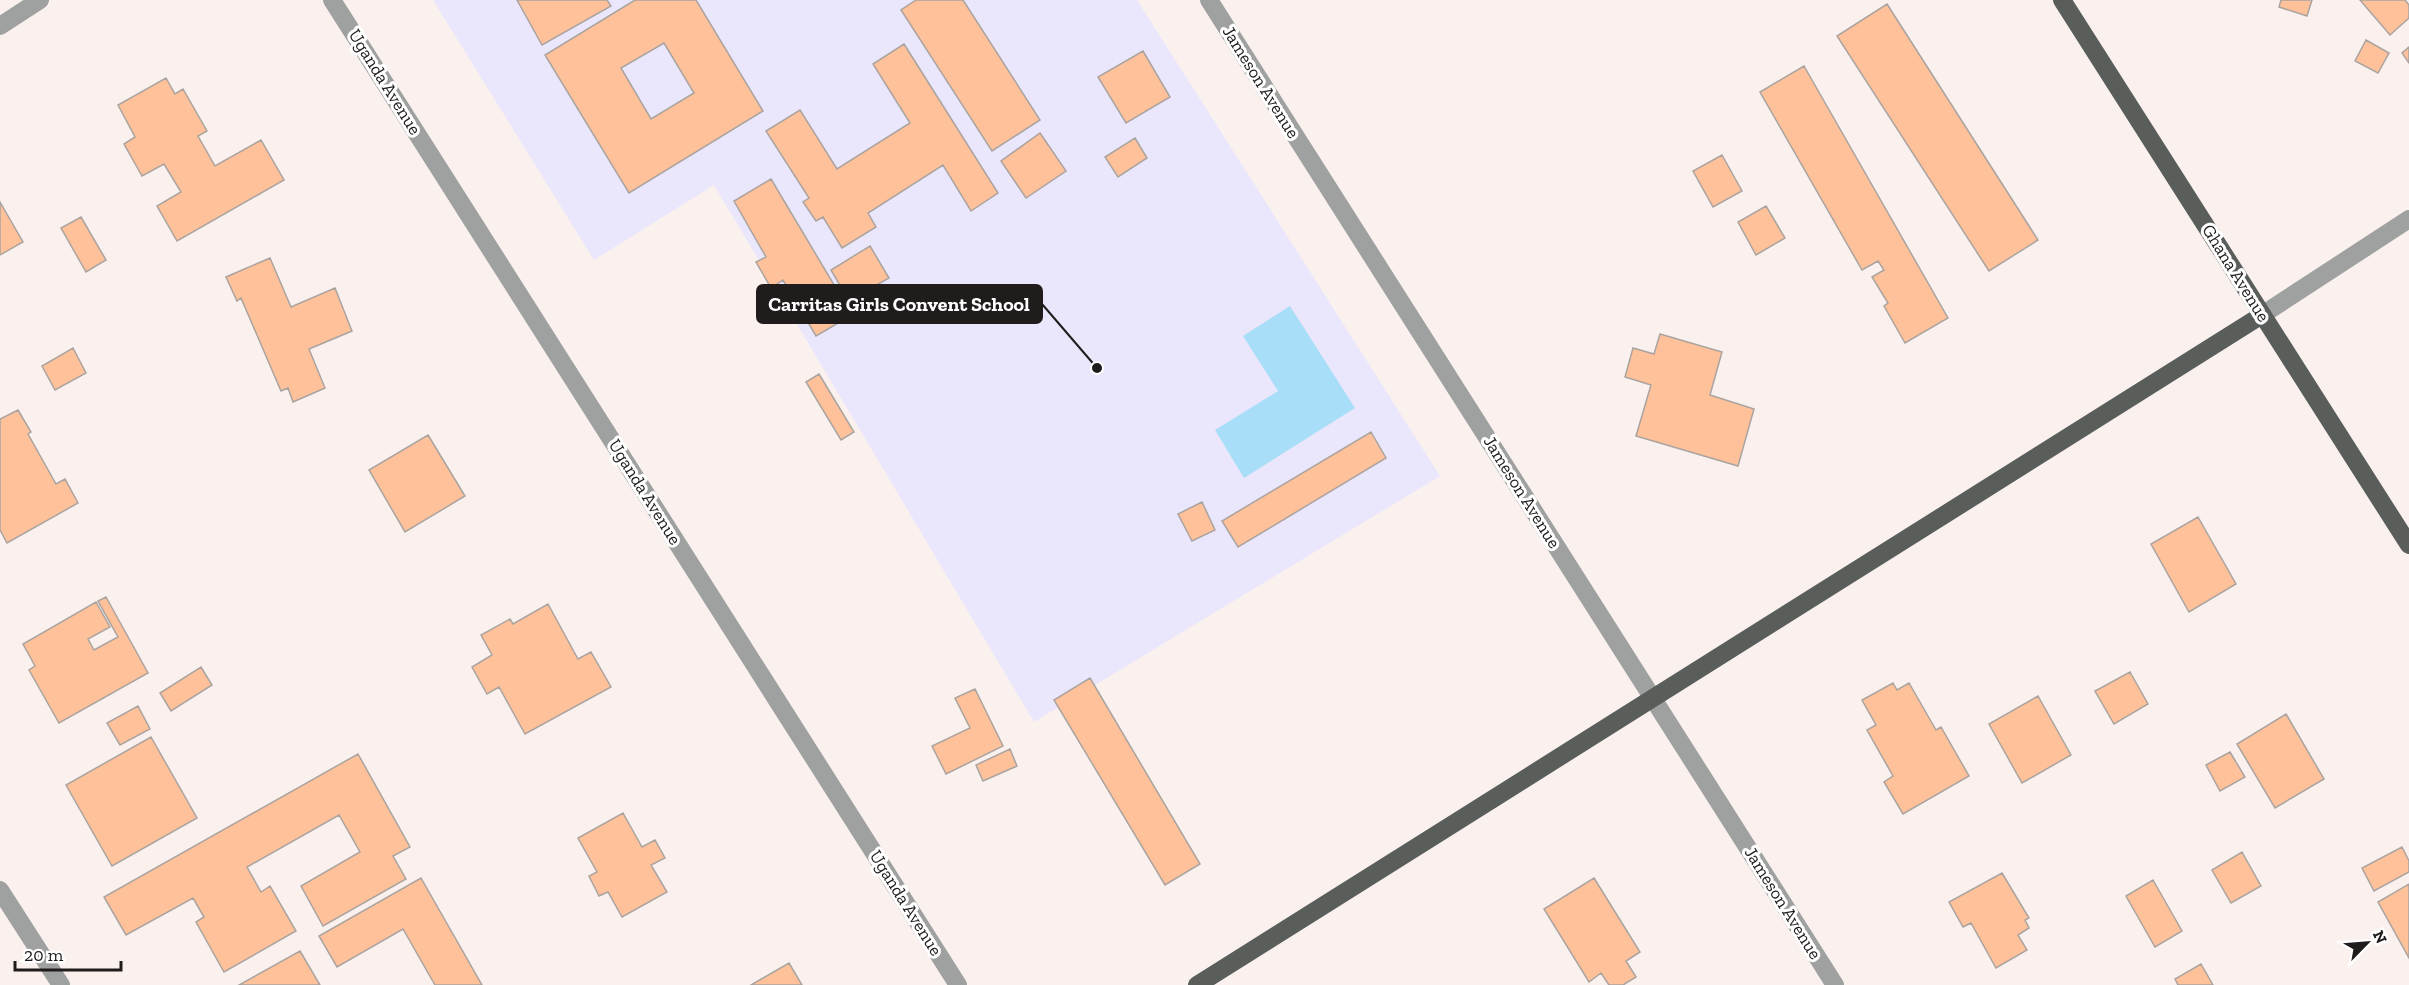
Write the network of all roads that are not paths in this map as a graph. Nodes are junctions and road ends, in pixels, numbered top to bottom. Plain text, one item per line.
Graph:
1 (40, 0) edge
2 (332, 0) edge
3 (1209, 0) edge
4 (2062, 0) edge
5 (0, 26) edge
6 (2409, 219) edge
7 (2262, 315) junction
8 (2409, 545) edge
9 (1653, 699) junction
10 (0, 890) edge
11 (61, 985) edge
12 (958, 985) edge
13 (1197, 985) edge
14 (1835, 985) edge

1 - 5 street
2 - 12 street, Uganda Avenue
3 - 9 street, Jameson Avenue
4 - 7 main road, Ghana Avenue
6 - 7 street
7 - 8 main road, Ghana Avenue
7 - 9 main road
9 - 13 main road
9 - 14 street, Jameson Avenue
10 - 11 street

